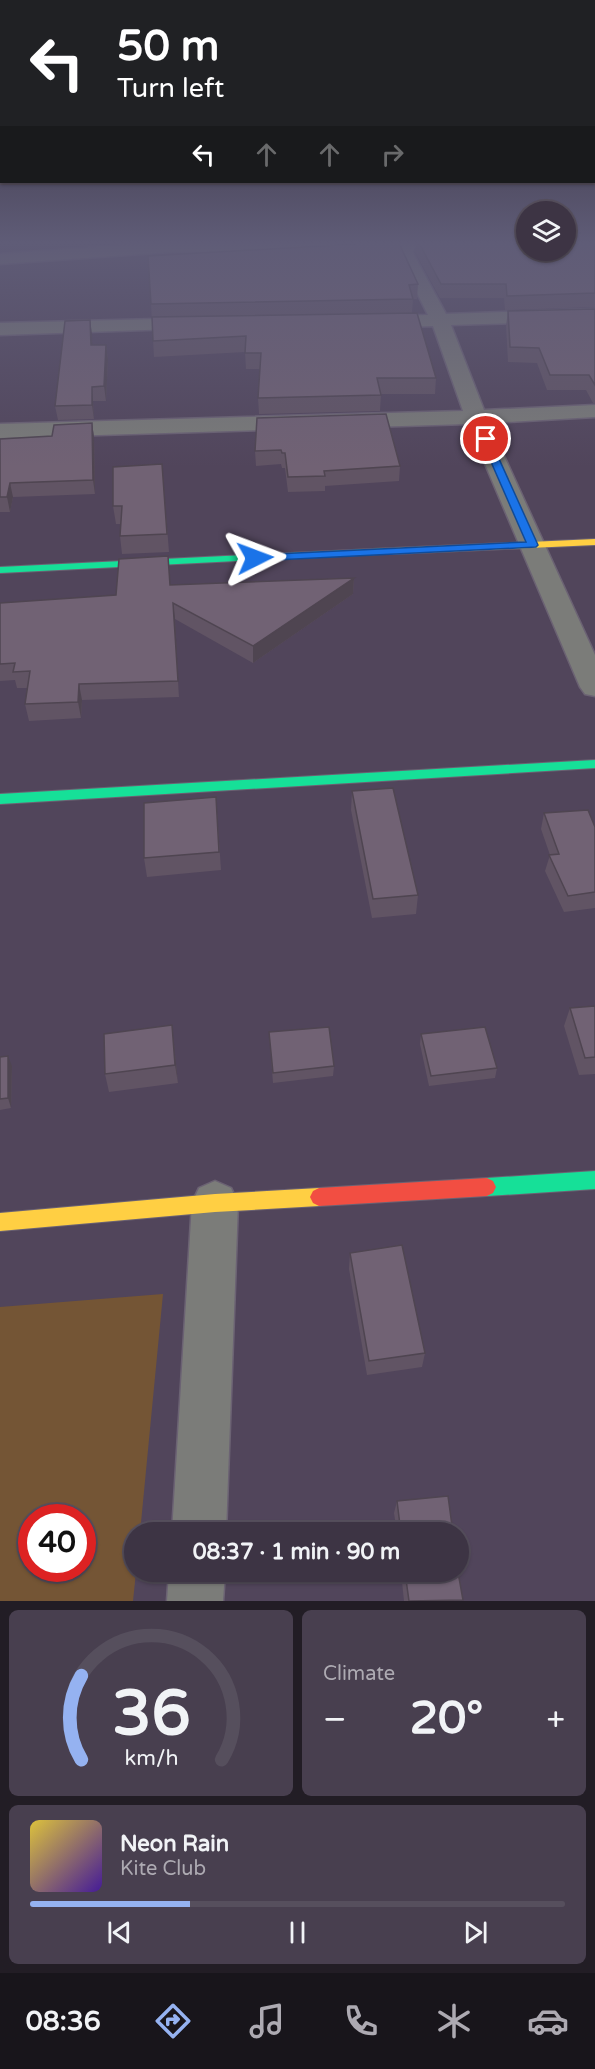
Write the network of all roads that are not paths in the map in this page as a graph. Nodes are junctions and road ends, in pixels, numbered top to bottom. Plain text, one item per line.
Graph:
1 (511, 318) edge
2 (440, 320) junction
3 (358, 322) edge
4 (219, 324) edge
5 (0, 329) edge
6 (595, 411) edge
7 (476, 418) junction
8 (0, 430) edge
9 (595, 542) edge
10 (533, 545) junction
11 (0, 570) edge
12 (595, 687) edge
13 (595, 764) edge
14 (0, 799) edge
15 (595, 1180) edge
16 (214, 1203) junction
17 (0, 1222) edge
18 (200, 1522) edge
19 (196, 1582) edge
20 (195, 1601) edge

1 - 2 street
2 - 3 street
2 - 7 street
4 - 5 street
6 - 7 street
7 - 8 street
7 - 10 street
9 - 10 street
10 - 11 street
10 - 12 street
13 - 14 street
15 - 16 street
16 - 17 street
16 - 18 street
19 - 20 street

